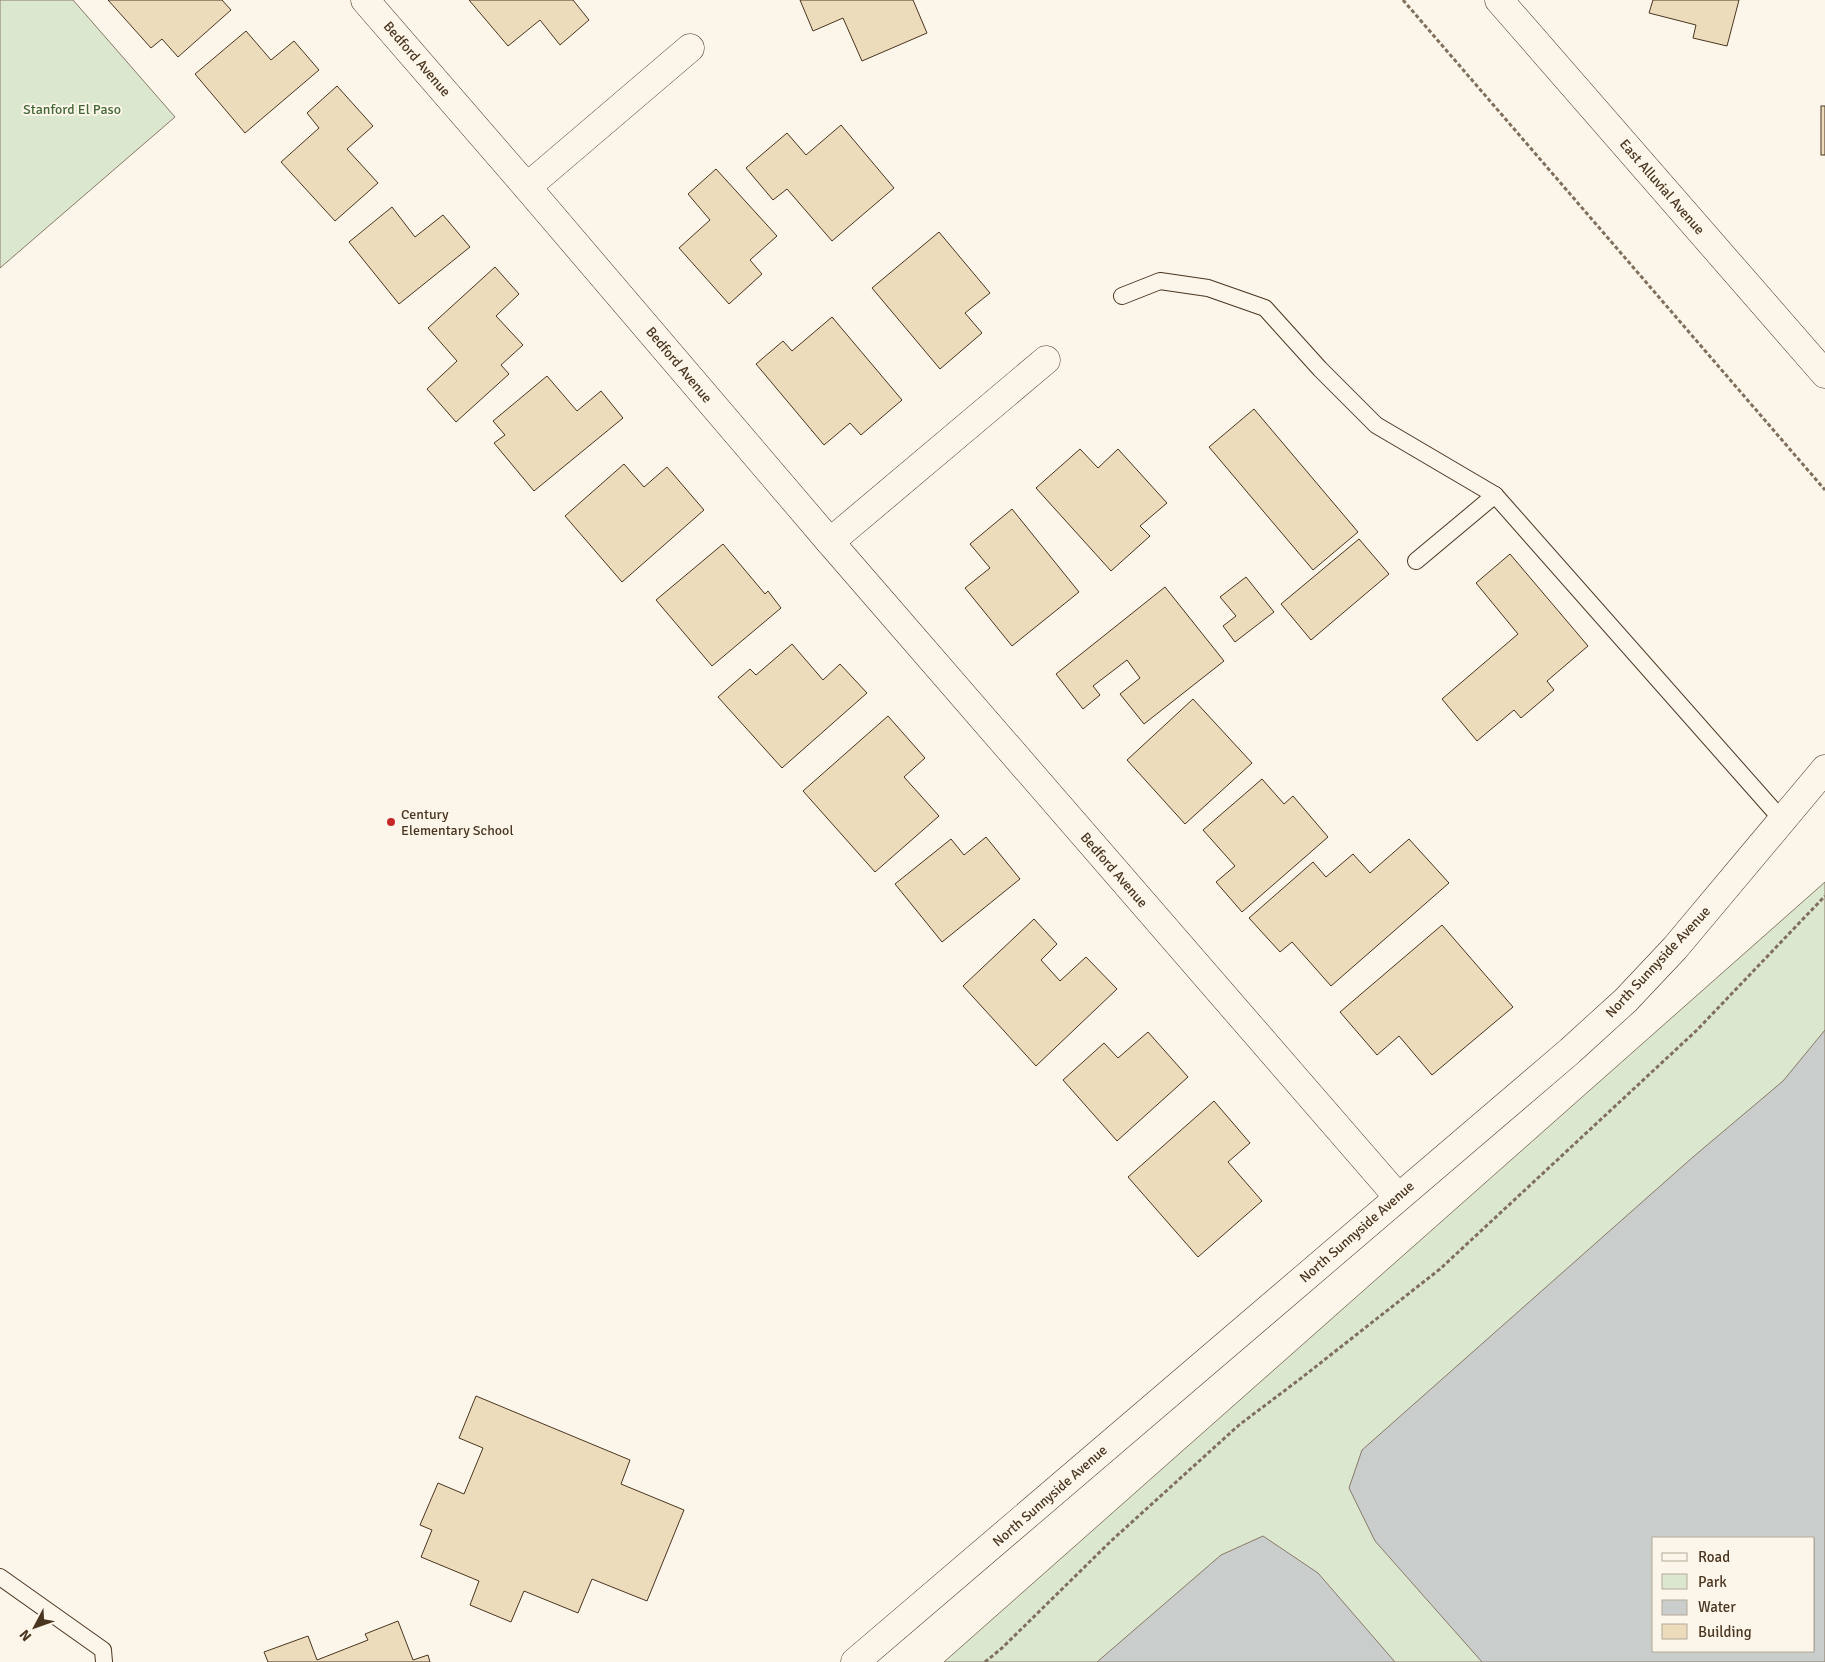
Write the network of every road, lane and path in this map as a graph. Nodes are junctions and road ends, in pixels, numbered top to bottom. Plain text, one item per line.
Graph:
1 (365, 0) edge
2 (1403, 0) edge
3 (1499, 0) edge
4 (690, 48) dead end
5 (527, 187) junction
6 (1122, 296) dead end
7 (1046, 360) dead end
8 (1825, 374) edge
9 (1825, 490) edge
10 (1495, 495) junction
11 (830, 542) junction
12 (1416, 561) dead end
13 (1825, 769) edge
14 (1783, 821) junction
15 (1825, 896) edge
16 (1398, 1197) junction
17 (0, 1577) edge
18 (104, 1662) edge
19 (855, 1662) edge
20 (985, 1662) edge

1 - 5 street, Bedford Avenue
2 - 9 path
3 - 8 street, East Alluvial Avenue
4 - 5 street
5 - 11 street, Bedford Avenue
6 - 10 lane
7 - 11 street
10 - 12 lane
10 - 14 lane
11 - 16 street, Bedford Avenue
13 - 14 street, North Sunnyside Avenue
14 - 16 street, North Sunnyside Avenue
15 - 20 path
16 - 19 street, North Sunnyside Avenue
17 - 18 lane

